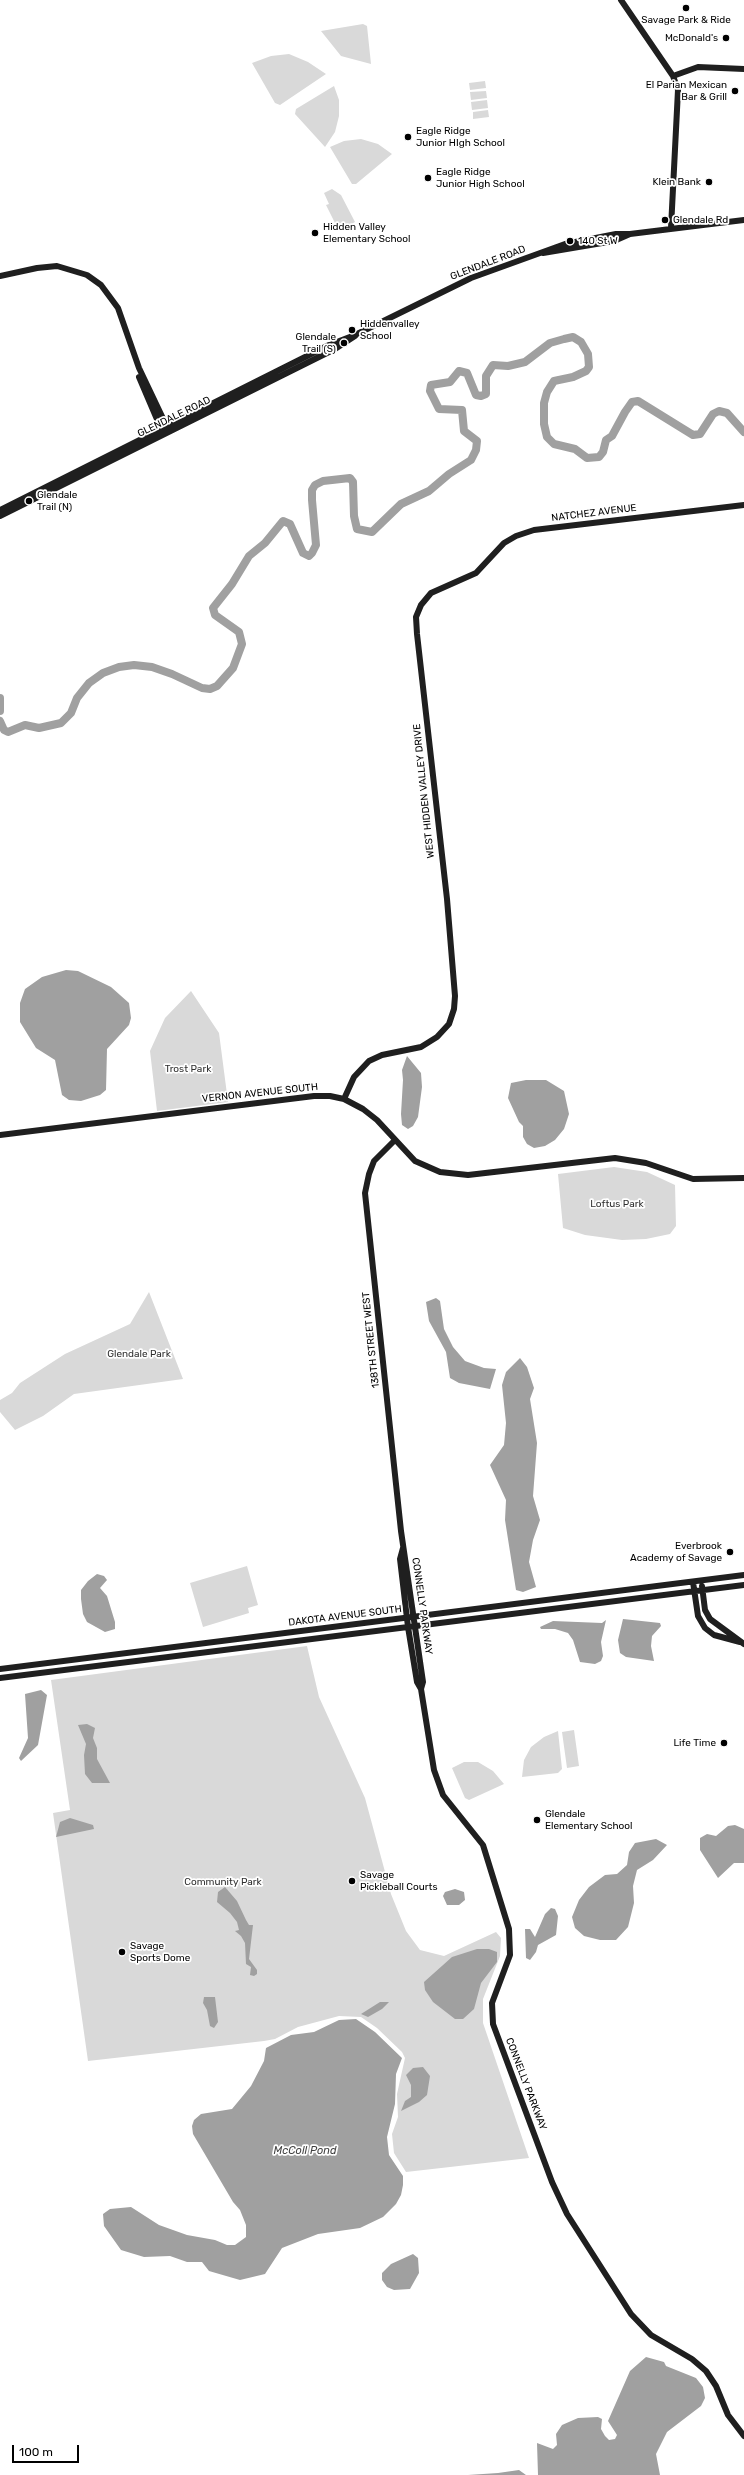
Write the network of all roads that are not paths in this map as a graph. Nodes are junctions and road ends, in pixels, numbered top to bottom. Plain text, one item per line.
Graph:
1 (620, 0) edge
2 (744, 69) edge
3 (673, 76) junction
4 (744, 220) edge
5 (671, 228) junction
6 (0, 276) edge
7 (165, 430) junction
8 (744, 505) edge
9 (0, 510) edge
10 (0, 516) edge
11 (462, 580) joint
12 (344, 1099) junction
13 (0, 1135) edge
14 (395, 1140) junction
15 (744, 1173) edge
16 (733, 1177) junction
17 (744, 1178) edge
18 (403, 1548) junction
19 (744, 1576) edge
20 (701, 1581) junction
21 (693, 1582) junction
22 (744, 1585) edge
23 (702, 1590) junction
24 (694, 1591) junction
25 (415, 1617) junction
26 (407, 1618) junction
27 (416, 1626) junction
28 (408, 1627) junction
29 (742, 1643) edge
30 (0, 1669) edge
31 (0, 1678) edge
32 (421, 1689) junction
33 (744, 2436) edge

1 - 3 street
2 - 3 street
3 - 5 street
4 - 5 street, GLENDALE ROAD
5 - 7 street, GLENDALE ROAD
6 - 7 street
7 - 9 street, GLENDALE ROAD
7 - 10 street, GLENDALE ROAD
8 - 11 street, NATCHEZ AVENUE
11 - 12 street, WEST HIDDEN VALLEY DRIVE
12 - 13 street, VERNON AVENUE SOUTH
12 - 14 street, VERNON AVENUE SOUTH
14 - 16 street, VERNON AVENUE SOUTH
14 - 18 street, 138TH STREET WEST
15 - 16 street, VERNON AVENUE SOUTH
16 - 17 street, VERNON AVENUE SOUTH
18 - 25 street, CONNELLY PARKWAY
18 - 26 street, CONNELLY PARKWAY
19 - 20 street, DAKOTA AVENUE SOUTH
20 - 21 street, DAKOTA AVENUE SOUTH
20 - 23 street
21 - 24 street
21 - 25 street, DAKOTA AVENUE SOUTH
22 - 23 street, DAKOTA AVENUE SOUTH
23 - 24 street, DAKOTA AVENUE SOUTH
23 - 29 street
24 - 27 street, DAKOTA AVENUE SOUTH
24 - 29 street
25 - 26 street, DAKOTA AVENUE SOUTH
25 - 27 street, CONNELLY PARKWAY
26 - 28 street, CONNELLY PARKWAY
26 - 30 street, DAKOTA AVENUE SOUTH
27 - 28 street, DAKOTA AVENUE SOUTH
27 - 32 street, CONNELLY PARKWAY
28 - 31 street, DAKOTA AVENUE SOUTH
28 - 32 street, CONNELLY PARKWAY
32 - 33 street, CONNELLY PARKWAY

